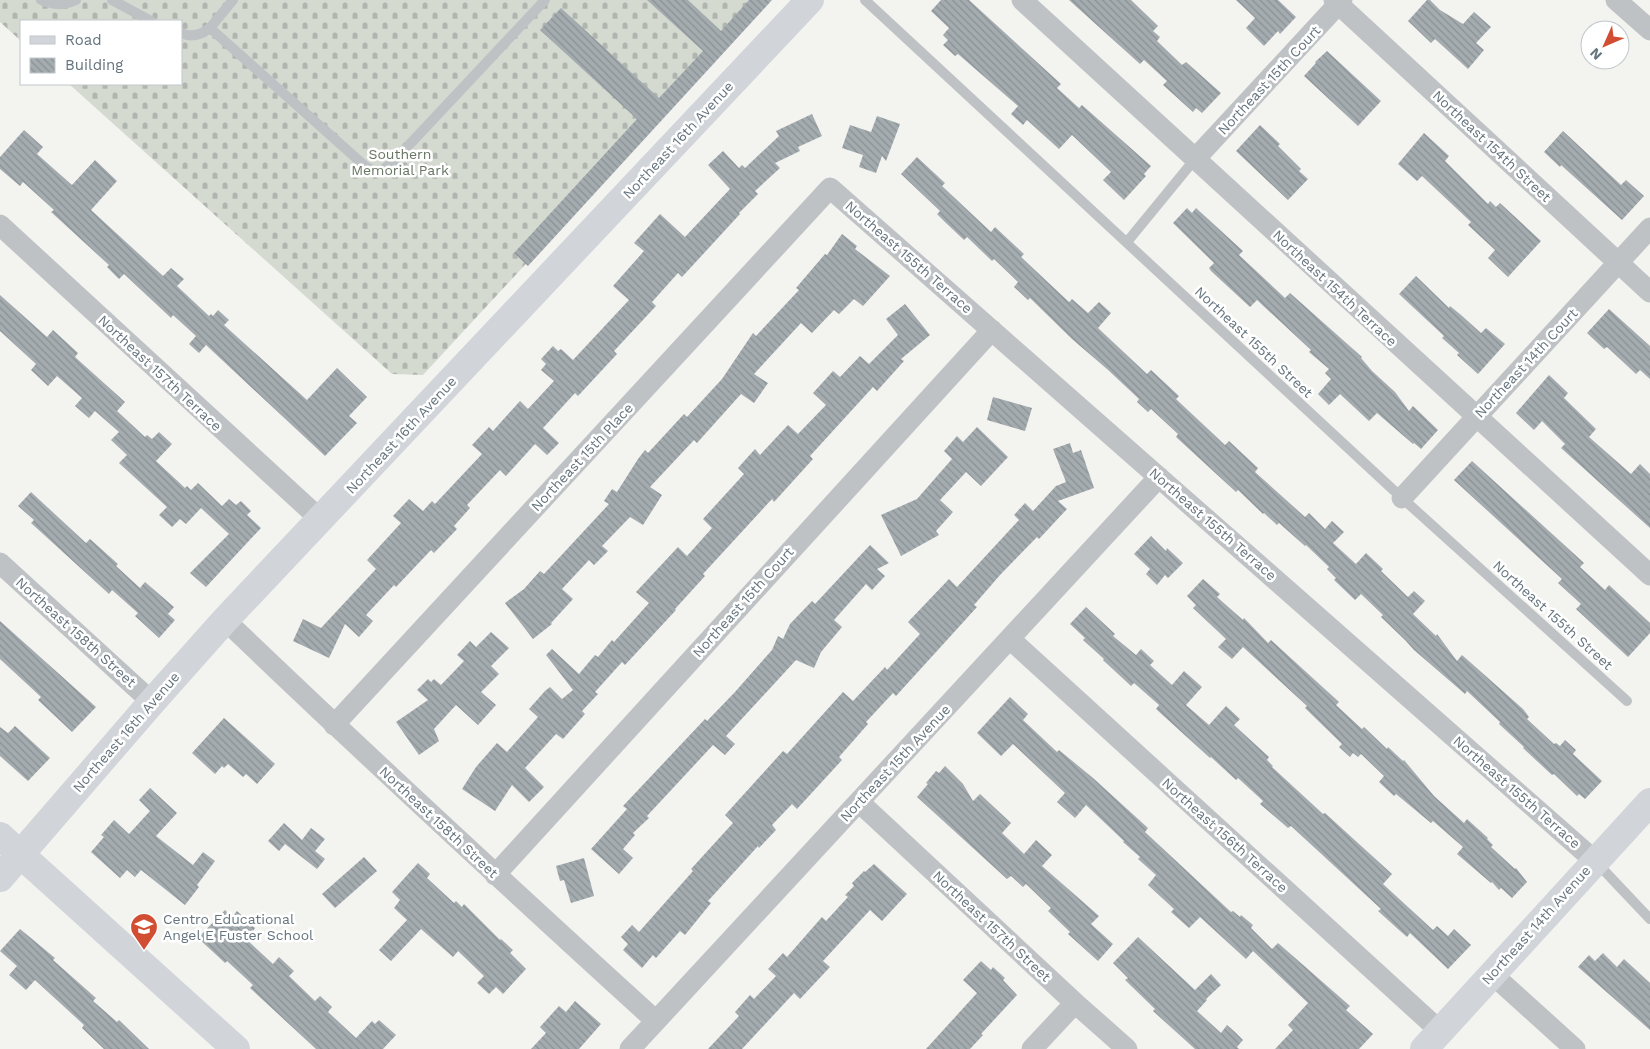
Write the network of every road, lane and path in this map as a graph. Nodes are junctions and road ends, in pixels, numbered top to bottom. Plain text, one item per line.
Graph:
1 (41, 0) edge
2 (76, 0) edge
3 (112, 0) edge
4 (233, 0) edge
5 (545, 0) edge
6 (810, 0) edge
7 (865, 0) edge
8 (1022, 0) edge
9 (1616, 0) edge
10 (1338, 1) edge
11 (149, 20) edge
12 (210, 28) junction
13 (1650, 30) edge
14 (182, 34) edge
15 (1195, 159) junction
16 (830, 188) joint
17 (0, 225) edge
18 (1650, 228) edge
19 (1127, 242) junction
20 (1618, 263) junction
21 (1650, 292) edge
22 (992, 330) junction
23 (1476, 417) junction
24 (1159, 477) junction
25 (1402, 498) junction
26 (321, 520) junction
27 (0, 563) edge
28 (1650, 574) edge
29 (225, 620) junction
30 (1010, 639) junction
31 (1627, 701) dead end
32 (152, 702) junction
33 (334, 725) junction
34 (859, 802) junction
35 (1650, 802) edge
36 (0, 836) edge
37 (20, 854) junction
38 (1595, 861) junction
39 (495, 875) junction
40 (0, 878) edge
41 (1650, 919) edge
42 (1492, 974) junction
43 (1074, 1003) junction
44 (656, 1021) junction
45 (1432, 1040) edge
46 (236, 1049) edge
47 (630, 1049) edge
48 (1032, 1049) edge
49 (1126, 1049) edge
50 (1575, 1049) edge

1 - 2 lane
3 - 11 lane
4 - 12 lane
5 - 12 lane
6 - 26 street, Northeast 16th Avenue
7 - 19 lane, Northeast 155th Street
8 - 15 street, Northeast 154th Terrace
9 - 13 street
10 - 15 street, Northeast 15th Court
10 - 20 street, Northeast 154th Street
12 - 14 lane
15 - 19 lane
15 - 23 street, Northeast 154th Terrace
16 - 22 street, Northeast 155th Terrace
16 - 33 street, Northeast 15th Place
17 - 26 street, Northeast 157th Terrace
18 - 20 street, Northeast 14th Court
19 - 25 lane, Northeast 155th Street
20 - 21 street, Northeast 154th Street
20 - 23 street, Northeast 14th Court
22 - 24 street, Northeast 155th Terrace
22 - 39 street, Northeast 15th Court
23 - 25 street, Northeast 14th Court
23 - 28 street, Northeast 154th Terrace
24 - 30 street, Northeast 15th Avenue
24 - 38 street, Northeast 155th Terrace
25 - 31 lane, Northeast 155th Street
26 - 29 street, Northeast 16th Avenue
27 - 32 street, Northeast 158th Street
29 - 32 street, Northeast 16th Avenue
29 - 33 street, Northeast 158th Street
30 - 34 street, Northeast 15th Avenue
30 - 45 street, Northeast 156th Terrace
32 - 37 street, Northeast 16th Avenue
33 - 39 street, Northeast 158th Street
34 - 43 street, Northeast 157th Street
34 - 44 street, Northeast 15th Avenue
35 - 38 street, Northeast 14th Avenue
36 - 37 street
37 - 40 street, Northeast 16th Avenue
37 - 46 street
38 - 41 lane
38 - 42 street, Northeast 14th Avenue
39 - 44 street, Northeast 158th Street
42 - 45 street, Northeast 14th Avenue
42 - 50 street
43 - 48 street
43 - 49 street, Northeast 157th Street
44 - 47 street, Northeast 15th Avenue

